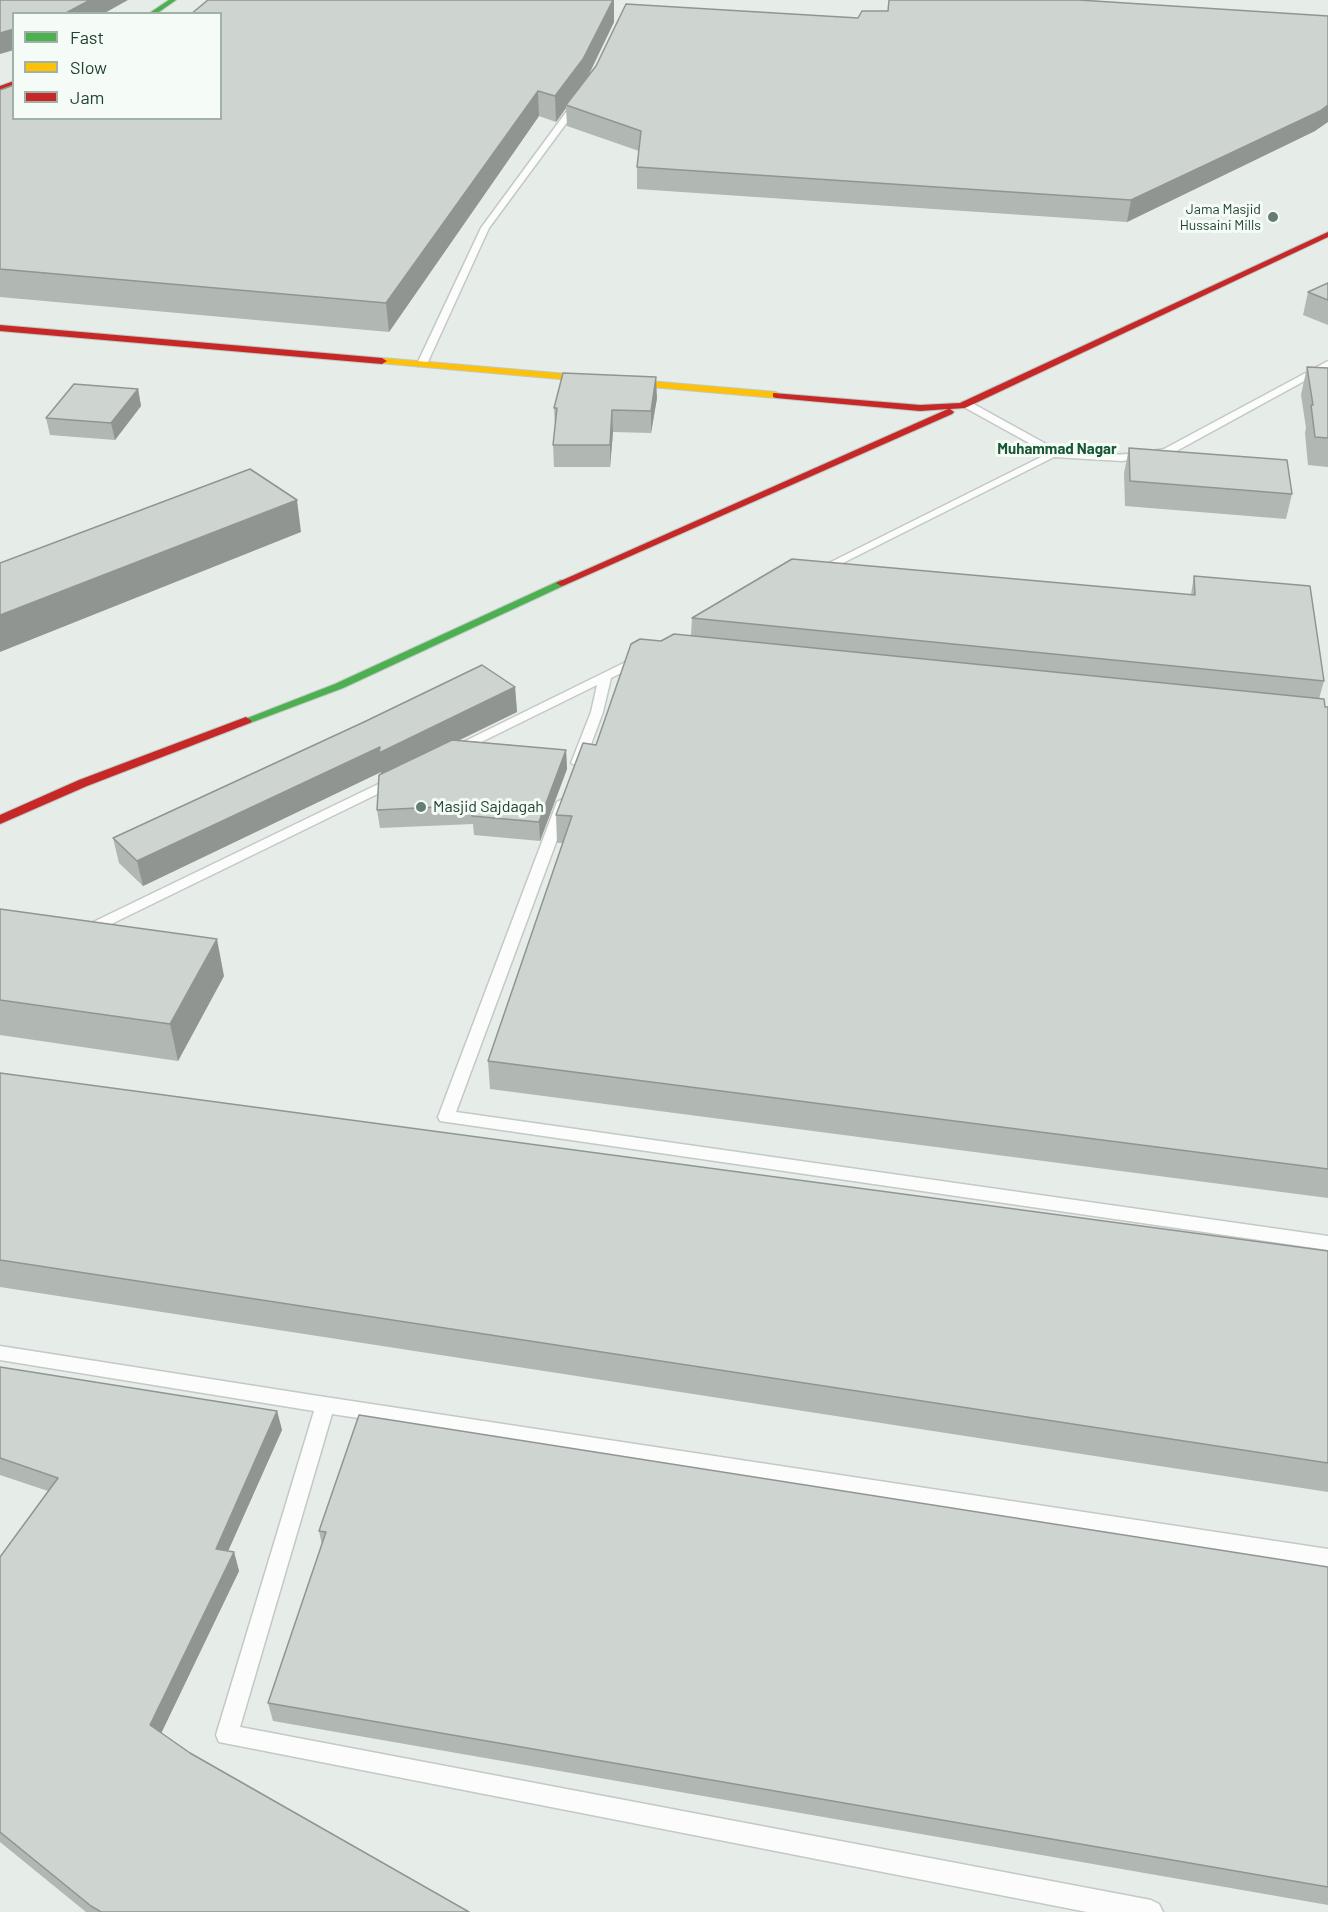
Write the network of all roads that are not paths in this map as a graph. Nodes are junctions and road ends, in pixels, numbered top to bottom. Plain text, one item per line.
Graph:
1 (173, 0) edge
2 (147, 6) edge
3 (583, 95) edge
4 (1328, 234) edge
5 (0, 328) edge
6 (422, 364) junction
7 (1328, 364) edge
8 (964, 405) junction
9 (1047, 453) junction
10 (803, 579) edge
11 (654, 652) edge
12 (605, 676) junction
13 (445, 755) edge
14 (412, 771) edge
15 (0, 820) edge
16 (92, 928) edge
17 (1328, 1243) edge
18 (0, 1353) edge
19 (325, 1405) junction
20 (1328, 1558) edge
21 (1121, 1909) edge
22 (1151, 1912) edge

1 - 2 street
3 - 6 lane
4 - 8 street
5 - 6 street
6 - 8 street
7 - 9 lane
8 - 9 lane
8 - 15 street
9 - 10 lane
11 - 12 lane
12 - 13 lane
12 - 17 lane
14 - 16 lane
18 - 19 lane
19 - 20 lane
19 - 21 lane
21 - 22 lane

